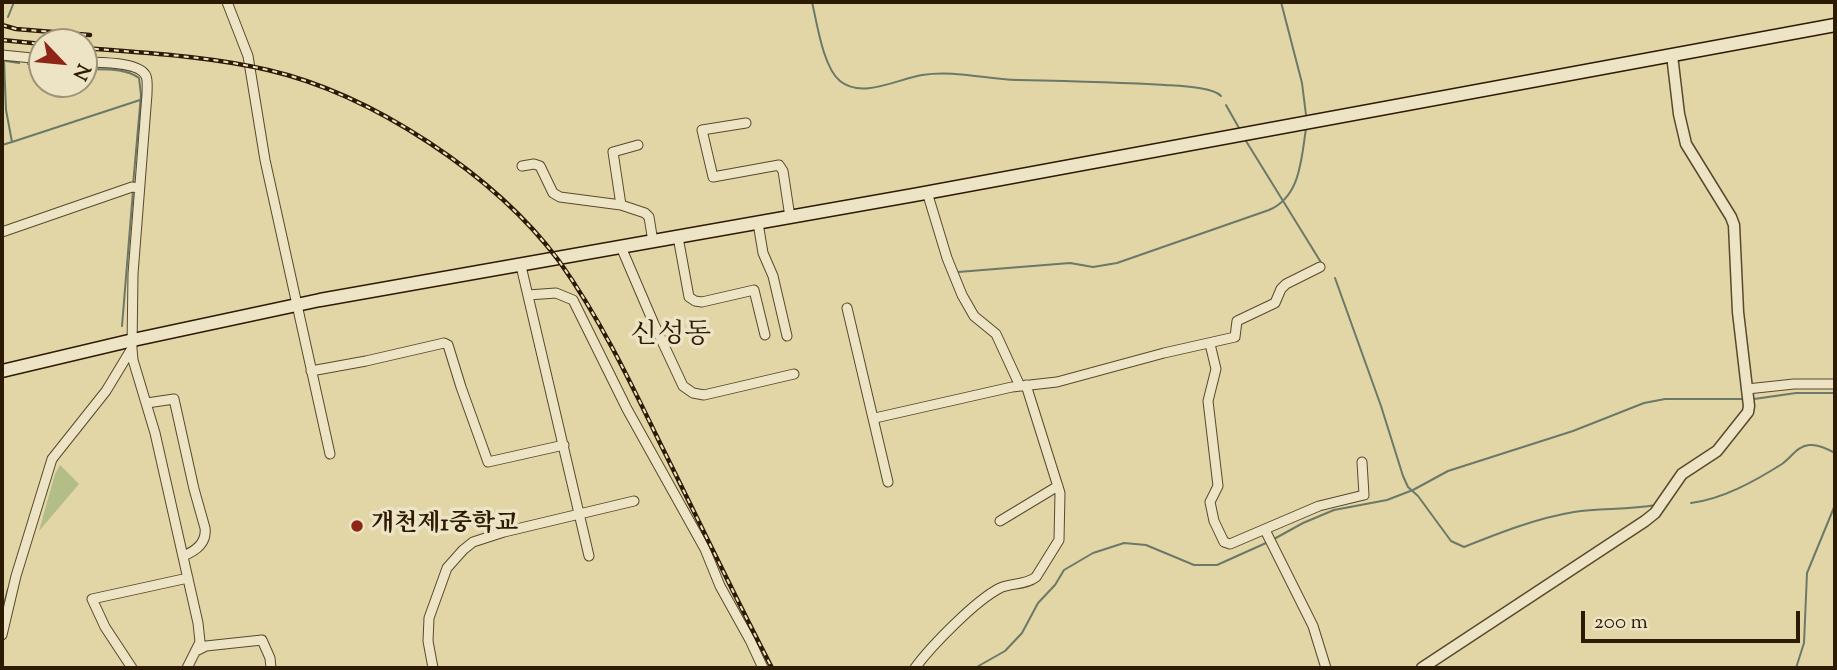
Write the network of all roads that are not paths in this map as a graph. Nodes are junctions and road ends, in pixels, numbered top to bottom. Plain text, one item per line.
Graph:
1 (227, 2) edge
2 (1835, 25) edge
3 (2, 55) edge
4 (1672, 55) junction
5 (28, 58) edge
6 (98, 63) edge
7 (746, 123) dead end
8 (638, 145) dead end
9 (522, 166) dead end
10 (135, 187) junction
11 (927, 192) junction
12 (621, 205) junction
13 (790, 217) junction
14 (758, 223) junction
15 (2, 232) edge
16 (678, 237) junction
17 (653, 242) junction
18 (621, 247) junction
19 (521, 266) junction
20 (1320, 267) dead end
21 (528, 295) junction
22 (296, 305) junction
23 (848, 308) dead end
24 (765, 335) dead end
25 (787, 336) dead end
26 (132, 344) junction
27 (1210, 344) junction
28 (2, 371) edge
29 (311, 371) junction
30 (794, 374) dead end
31 (1835, 384) edge
32 (1023, 385) junction
33 (1747, 389) junction
34 (147, 403) junction
35 (875, 418) junction
36 (564, 445) junction
37 (330, 454) dead end
38 (1362, 463) dead end
39 (888, 482) dead end
40 (1058, 486) junction
41 (634, 501) dead end
42 (580, 514) junction
43 (1000, 521) dead end
44 (1265, 530) junction
45 (183, 556) junction
46 (589, 556) dead end
47 (188, 578) junction
48 (2, 635) edge
49 (198, 650) junction
50 (761, 667) edge
51 (132, 668) edge
52 (187, 668) edge
53 (271, 668) edge
54 (433, 668) edge
55 (915, 668) edge
56 (1326, 668) edge
57 (1422, 668) edge

1 - 22 street
2 - 4 main road
3 - 5 street
4 - 11 main road
4 - 33 street
6 - 10 street
7 - 13 street
8 - 12 street
9 - 12 street
10 - 15 street
10 - 26 street
11 - 13 main road
11 - 32 street
12 - 17 street
13 - 14 main road
14 - 16 main road
14 - 25 street
16 - 17 main road
16 - 24 street
17 - 18 main road
18 - 19 main road
18 - 30 street
19 - 21 street
19 - 22 main road
20 - 27 street
21 - 36 street
21 - 50 street
22 - 26 main road
22 - 29 street
23 - 35 street
26 - 28 main road
26 - 34 street
26 - 48 street
27 - 32 street
27 - 44 street
29 - 36 street
29 - 37 street
31 - 33 street
32 - 35 street
32 - 40 street
33 - 57 street
34 - 45 street
34 - 45 street
35 - 39 street
36 - 42 street
38 - 44 street
40 - 43 street
40 - 55 street
41 - 42 street
42 - 46 street
42 - 54 street
44 - 56 street
45 - 47 street
47 - 49 street
47 - 51 street
49 - 52 street
49 - 53 street

